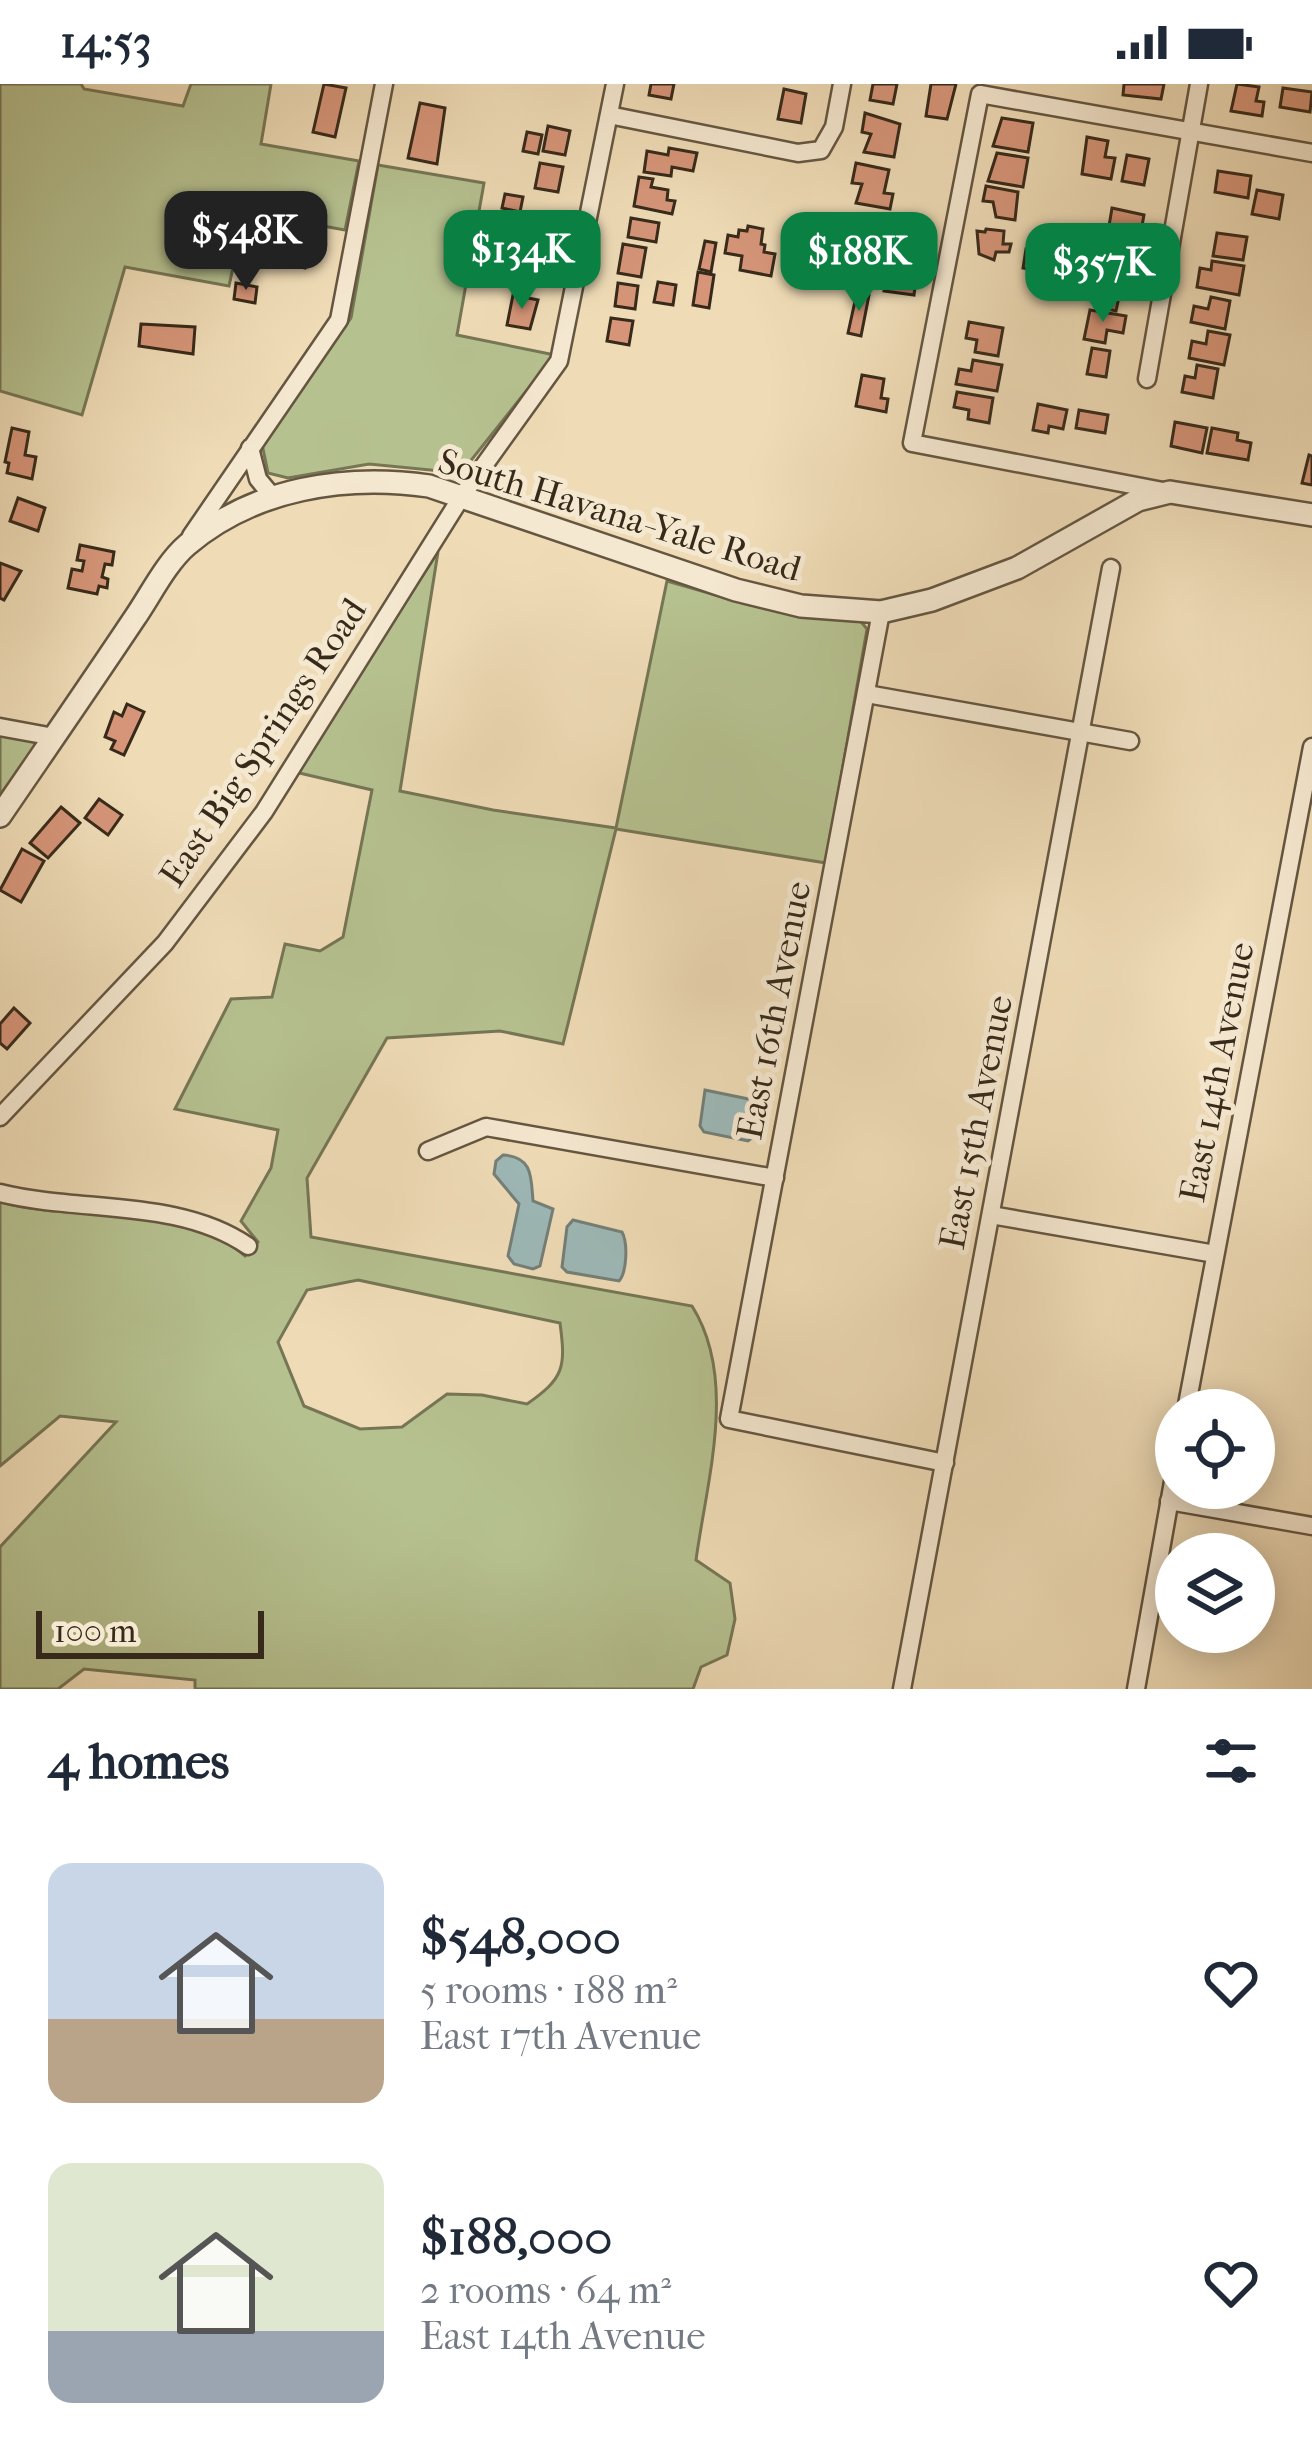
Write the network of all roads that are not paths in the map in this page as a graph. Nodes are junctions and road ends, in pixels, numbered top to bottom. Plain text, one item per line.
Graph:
1 (384, 84) edge
2 (614, 84) edge
3 (842, 84) edge
4 (1199, 84) edge
5 (609, 115) junction
6 (1190, 131) junction
7 (1312, 153) edge
8 (1147, 379) dead end
9 (250, 448) junction
10 (1170, 492) junction
11 (462, 496) junction
12 (273, 497) junction
13 (1312, 514) edge
14 (184, 547) junction
15 (1111, 568) dead end
16 (881, 612) junction
17 (867, 694) junction
18 (0, 727) edge
19 (1081, 734) junction
20 (54, 737) junction
21 (1130, 741) dead end
22 (1312, 747) edge
23 (0, 816) edge
24 (0, 1117) edge
25 (428, 1151) dead end
26 (775, 1178) junction
27 (0, 1193) edge
28 (991, 1215) junction
29 (248, 1246) dead end
30 (1214, 1254) junction
31 (1190, 1389) edge
32 (945, 1463) junction
33 (1168, 1509) edge
34 (1215, 1509) edge
35 (1312, 1526) edge
36 (902, 1689) edge
37 (1136, 1689) edge

1 - 9 street
2 - 5 street
3 - 5 street
4 - 6 street
5 - 11 street
6 - 7 street
6 - 8 street
6 - 10 street
9 - 12 street
9 - 14 street
10 - 13 street
10 - 16 street, South Havana-Yale Road
11 - 12 street, South Havana-Yale Road
11 - 16 street, South Havana-Yale Road
11 - 24 street, East Big Springs Road
12 - 14 street, South Havana-Yale Road
14 - 20 street
15 - 19 street, East 15th Avenue
16 - 17 street, East 16th Avenue
17 - 19 street
17 - 26 street, East 16th Avenue
18 - 20 street
19 - 21 street
19 - 28 street, East 15th Avenue
20 - 23 street
22 - 30 street, East 14th Avenue
25 - 26 street
26 - 32 street, East 16th Avenue
27 - 29 street
28 - 30 street
28 - 32 street, East 15th Avenue
30 - 31 street, East 14th Avenue
32 - 36 street, East 15th Avenue
33 - 37 street
34 - 35 street

